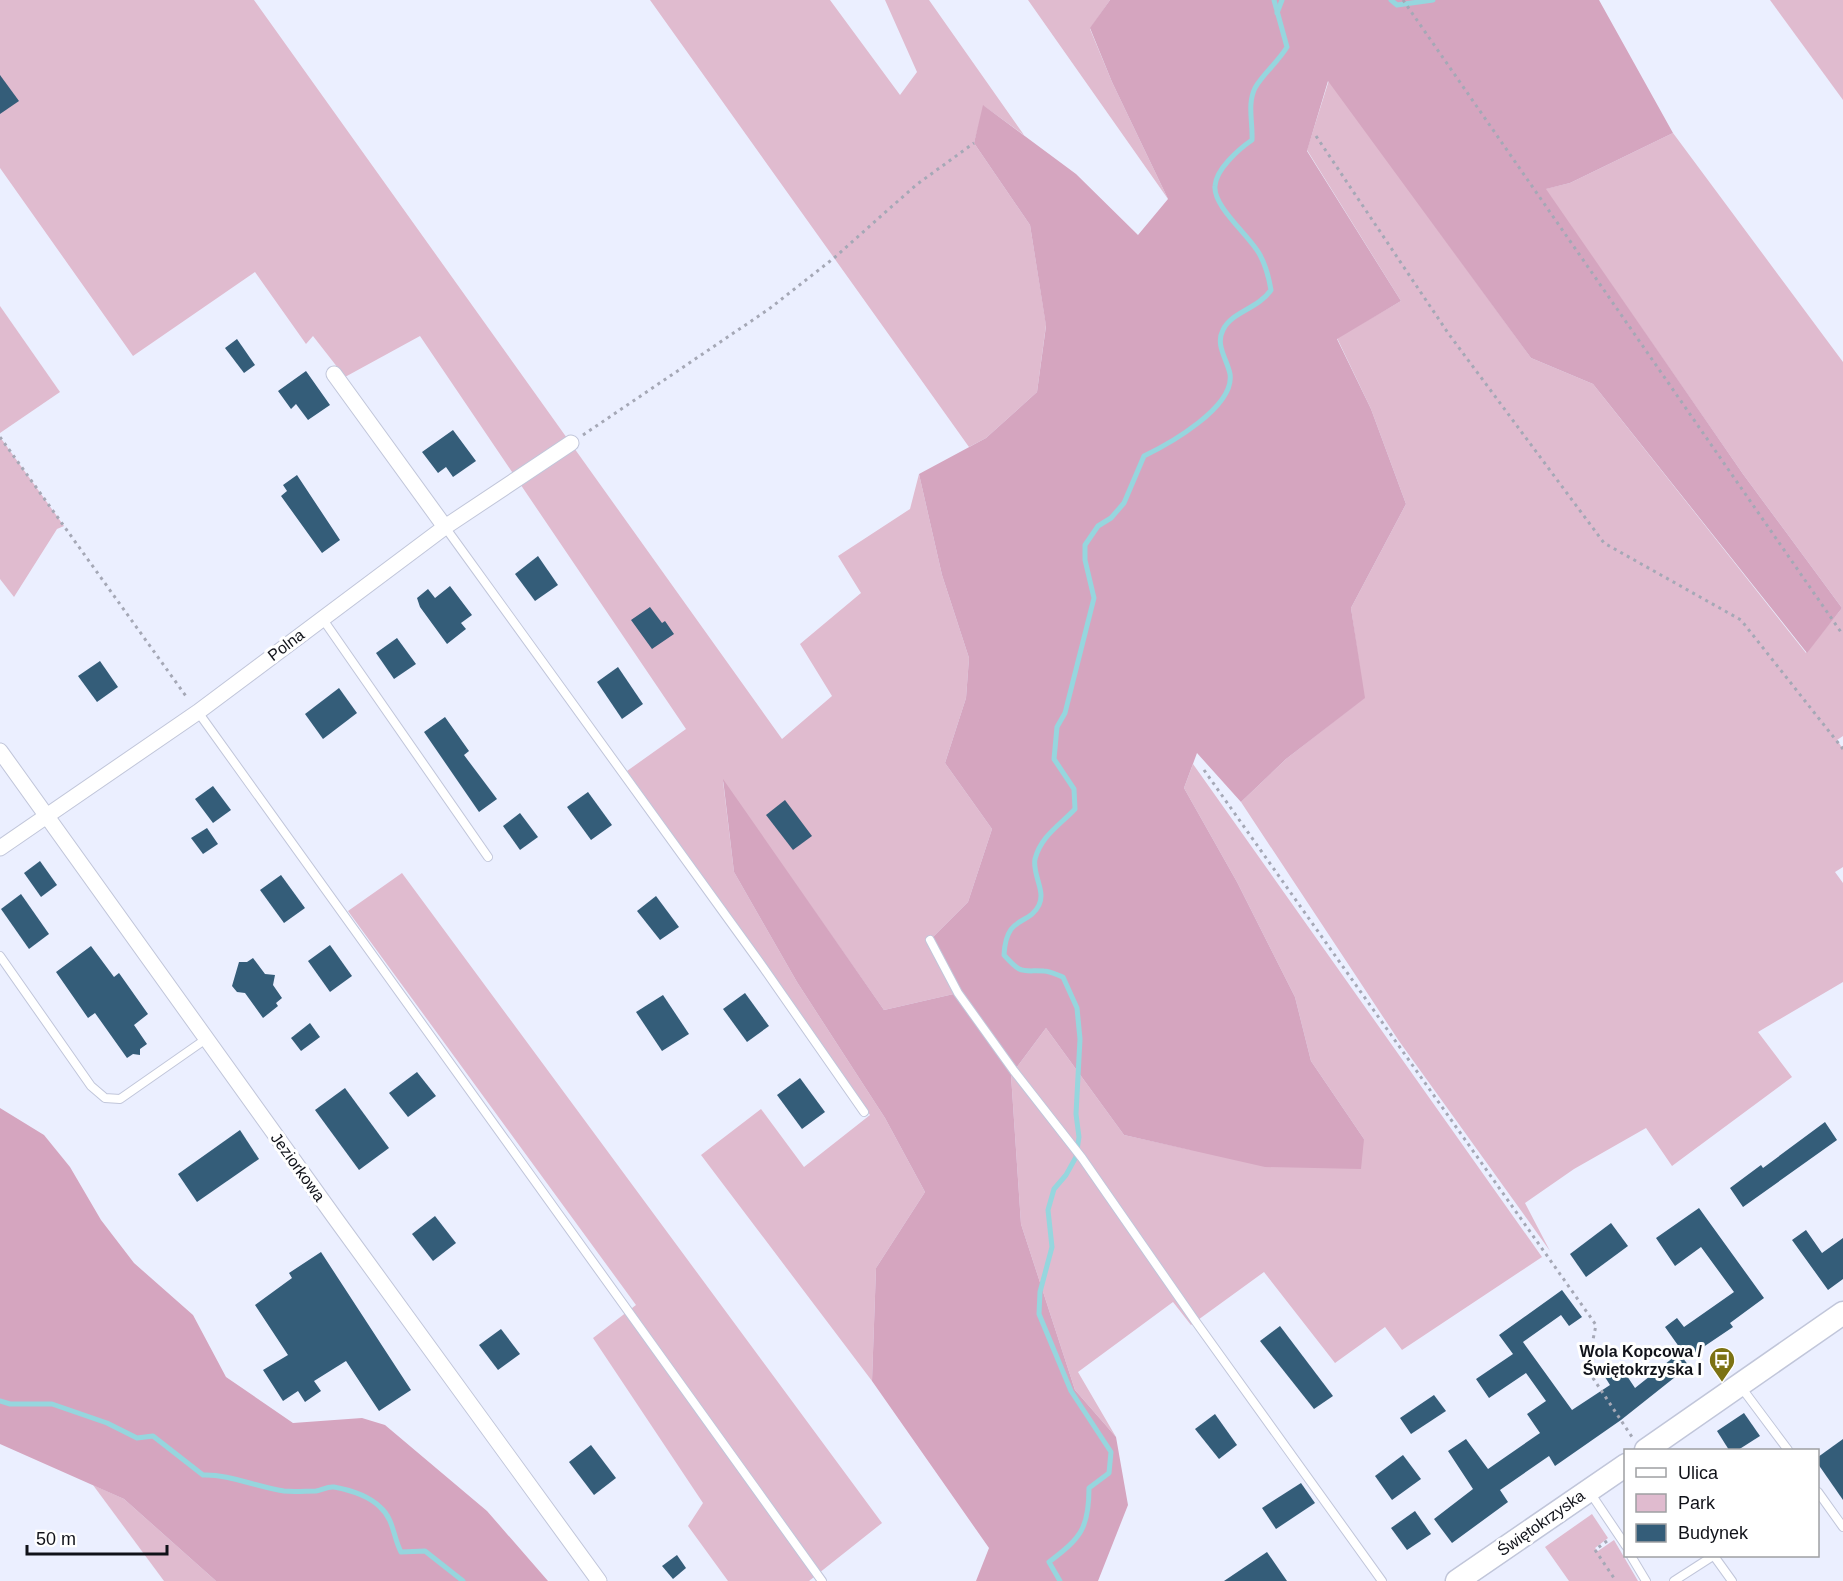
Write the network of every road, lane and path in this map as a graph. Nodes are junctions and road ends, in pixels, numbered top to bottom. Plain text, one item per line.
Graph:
1 (1403, 0) edge
2 (1316, 136) dead end
3 (974, 143) dead end
4 (334, 374) dead end
5 (0, 437) edge
6 (571, 443) joint
7 (445, 527) junction
8 (322, 618) junction
9 (1843, 635) edge
10 (198, 711) junction
11 (1843, 748) edge
12 (0, 751) edge
13 (1204, 770) dead end
14 (46, 816) junction
15 (0, 848) edge
16 (488, 856) dead end
17 (930, 940) dead end
18 (0, 956) edge
19 (206, 1039) junction
20 (864, 1112) dead end
21 (1843, 1313) edge
22 (1741, 1385) junction
23 (1641, 1446) edge
24 (1787, 1449) edge
25 (1624, 1466) edge
26 (1588, 1490) junction
27 (1819, 1493) edge
28 (1843, 1527) edge
29 (1611, 1539) dead end
30 (1624, 1543) edge
31 (1632, 1557) edge
32 (1712, 1557) edge
33 (1715, 1557) edge
34 (599, 1581) edge
35 (822, 1581) edge
36 (1382, 1581) edge
37 (1457, 1581) edge
38 (1616, 1581) edge
39 (1646, 1581) edge
40 (1674, 1581) edge
41 (1732, 1581) edge

1 - 9 path
2 - 11 path
3 - 6 path
4 - 7 street
5 - 10 path
6 - 7 street, Polna
7 - 8 street, Polna
7 - 20 lane
8 - 10 street, Polna
8 - 16 lane
10 - 14 street, Polna
10 - 35 lane
12 - 14 street, Jeziorkowa
13 - 23 path
14 - 15 street, Polna
14 - 19 street, Jeziorkowa
17 - 36 lane
18 - 19 lane
19 - 34 street, Jeziorkowa
21 - 22 street
22 - 23 street
22 - 24 lane
25 - 26 street, Świętokrzyska
26 - 30 lane
26 - 37 street, Świętokrzyska
27 - 28 lane
29 - 38 path
31 - 39 lane
32 - 40 lane
33 - 41 lane

